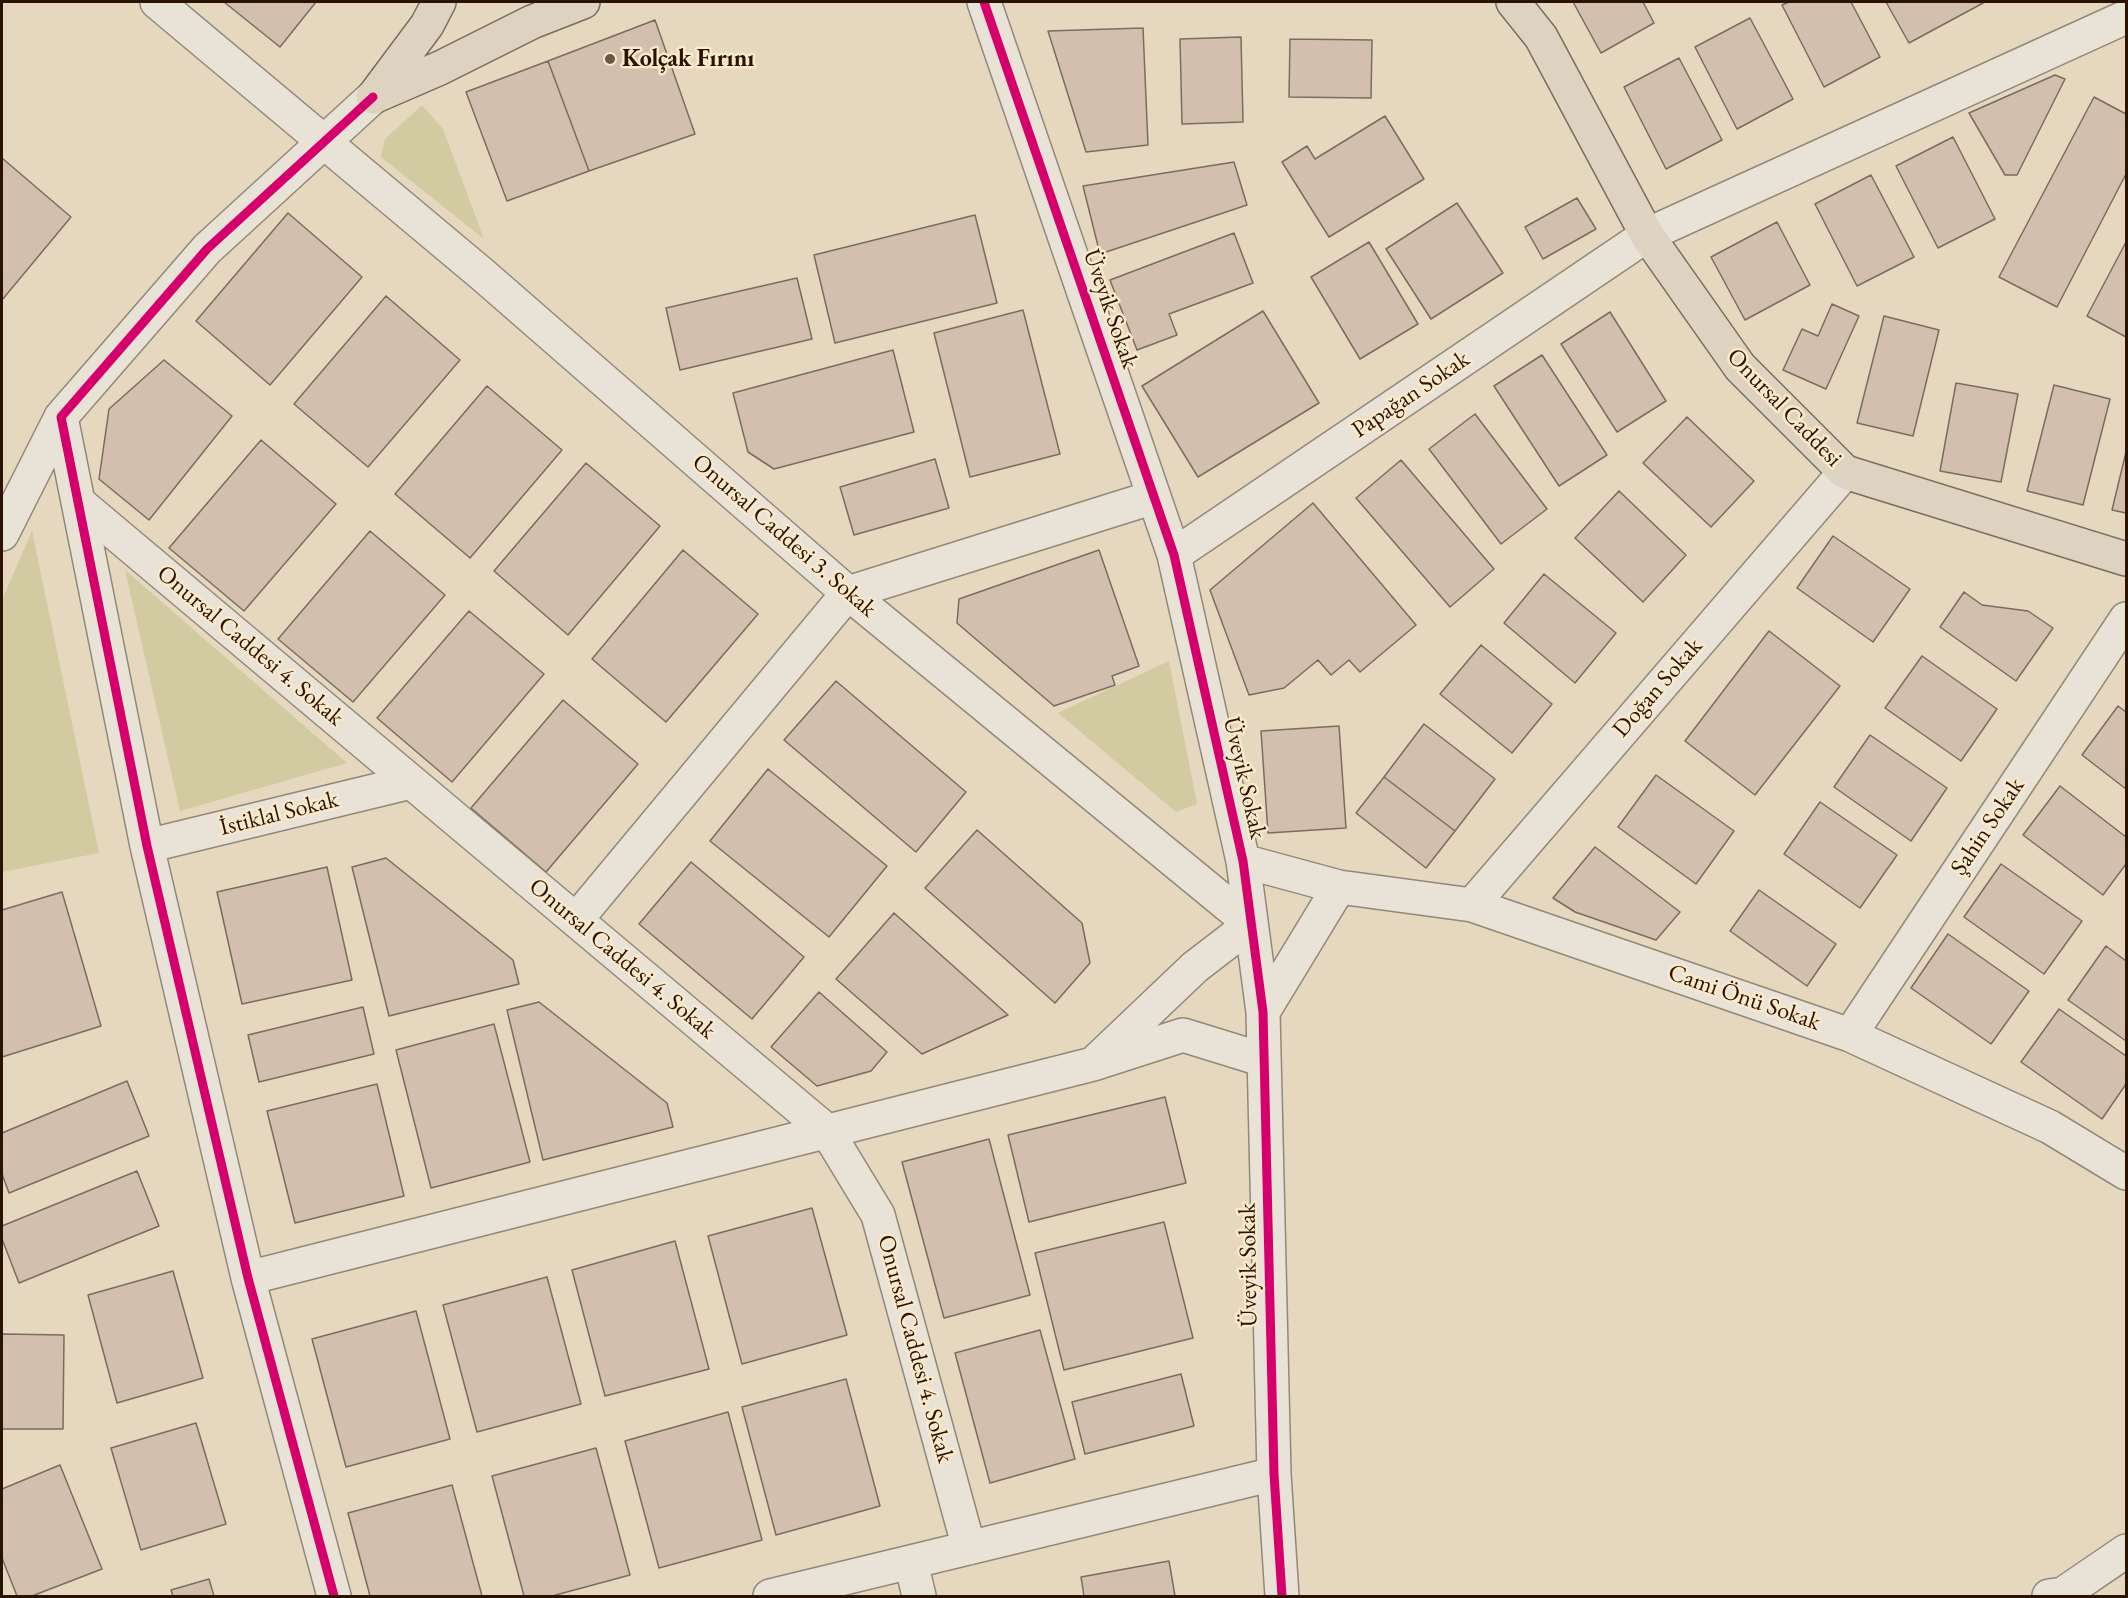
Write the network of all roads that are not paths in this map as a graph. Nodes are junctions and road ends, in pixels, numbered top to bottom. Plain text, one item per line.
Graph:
1 (157, 2) edge
2 (440, 2) edge
3 (583, 2) edge
4 (984, 2) edge
5 (1513, 2) edge
6 (2127, 17) edge
7 (373, 97) junction
8 (322, 141) junction
9 (1647, 235) junction
10 (61, 417) junction
11 (1845, 472) junction
12 (1154, 497) junction
13 (78, 502) junction
14 (2, 534) edge
15 (1174, 555) junction
16 (2127, 559) edge
17 (848, 593) junction
18 (2127, 619) edge
19 (411, 782) junction
20 (147, 846) junction
21 (1243, 861) junction
22 (1340, 887) junction
23 (1472, 905) junction
24 (576, 920) junction
25 (1251, 924) junction
26 (1263, 1012) junction
27 (1850, 1035) junction
28 (1264, 1060) junction
29 (1093, 1064) junction
30 (827, 1131) junction
31 (2127, 1173) edge
32 (248, 1278) junction
33 (1274, 1474) junction
34 (969, 1548) junction
35 (2127, 1551) edge
36 (911, 1562) junction
37 (334, 1596) edge
38 (770, 1596) edge
39 (920, 1596) edge
40 (1282, 1596) edge
41 (2059, 1596) edge

1 - 8 street, Onursal Caddesi 3. Sokak
2 - 7 main road
3 - 7 main road
4 - 12 street, Üveyik Sokak
5 - 9 main road, Onursal Caddesi
6 - 9 street, Papağan Sokak
7 - 8 street
8 - 10 street
8 - 17 street, Onursal Caddesi 3. Sokak
9 - 11 main road, Onursal Caddesi
9 - 15 street, Papağan Sokak
10 - 13 street
10 - 14 street
11 - 16 main road, Onursal Caddesi
11 - 23 street, Doğan Sokak
12 - 15 street, Üveyik Sokak
12 - 17 street
13 - 19 street, Onursal Caddesi 4. Sokak
13 - 20 street
15 - 21 street, Üveyik Sokak
17 - 24 street
17 - 25 street, Onursal Caddesi 3. Sokak
18 - 27 street, Şahin Sokak
19 - 20 street, İstiklal Sokak
19 - 24 street, Onursal Caddesi 4. Sokak
20 - 32 street
21 - 22 street, Cami Önü Sokak
21 - 25 street, Üveyik Sokak
22 - 23 street, Cami Önü Sokak
22 - 26 street
23 - 27 street, Cami Önü Sokak
24 - 30 street, Onursal Caddesi 4. Sokak
25 - 26 street, Üveyik Sokak
25 - 29 street
26 - 28 street, Üveyik Sokak
27 - 31 street, Cami Önü Sokak
28 - 29 street
28 - 33 street, Üveyik Sokak
29 - 30 street
30 - 32 street
30 - 34 street, Onursal Caddesi 4. Sokak
32 - 37 street
33 - 34 street
33 - 40 street, Üveyik Sokak
34 - 36 street
35 - 41 street
36 - 38 street
36 - 39 street

